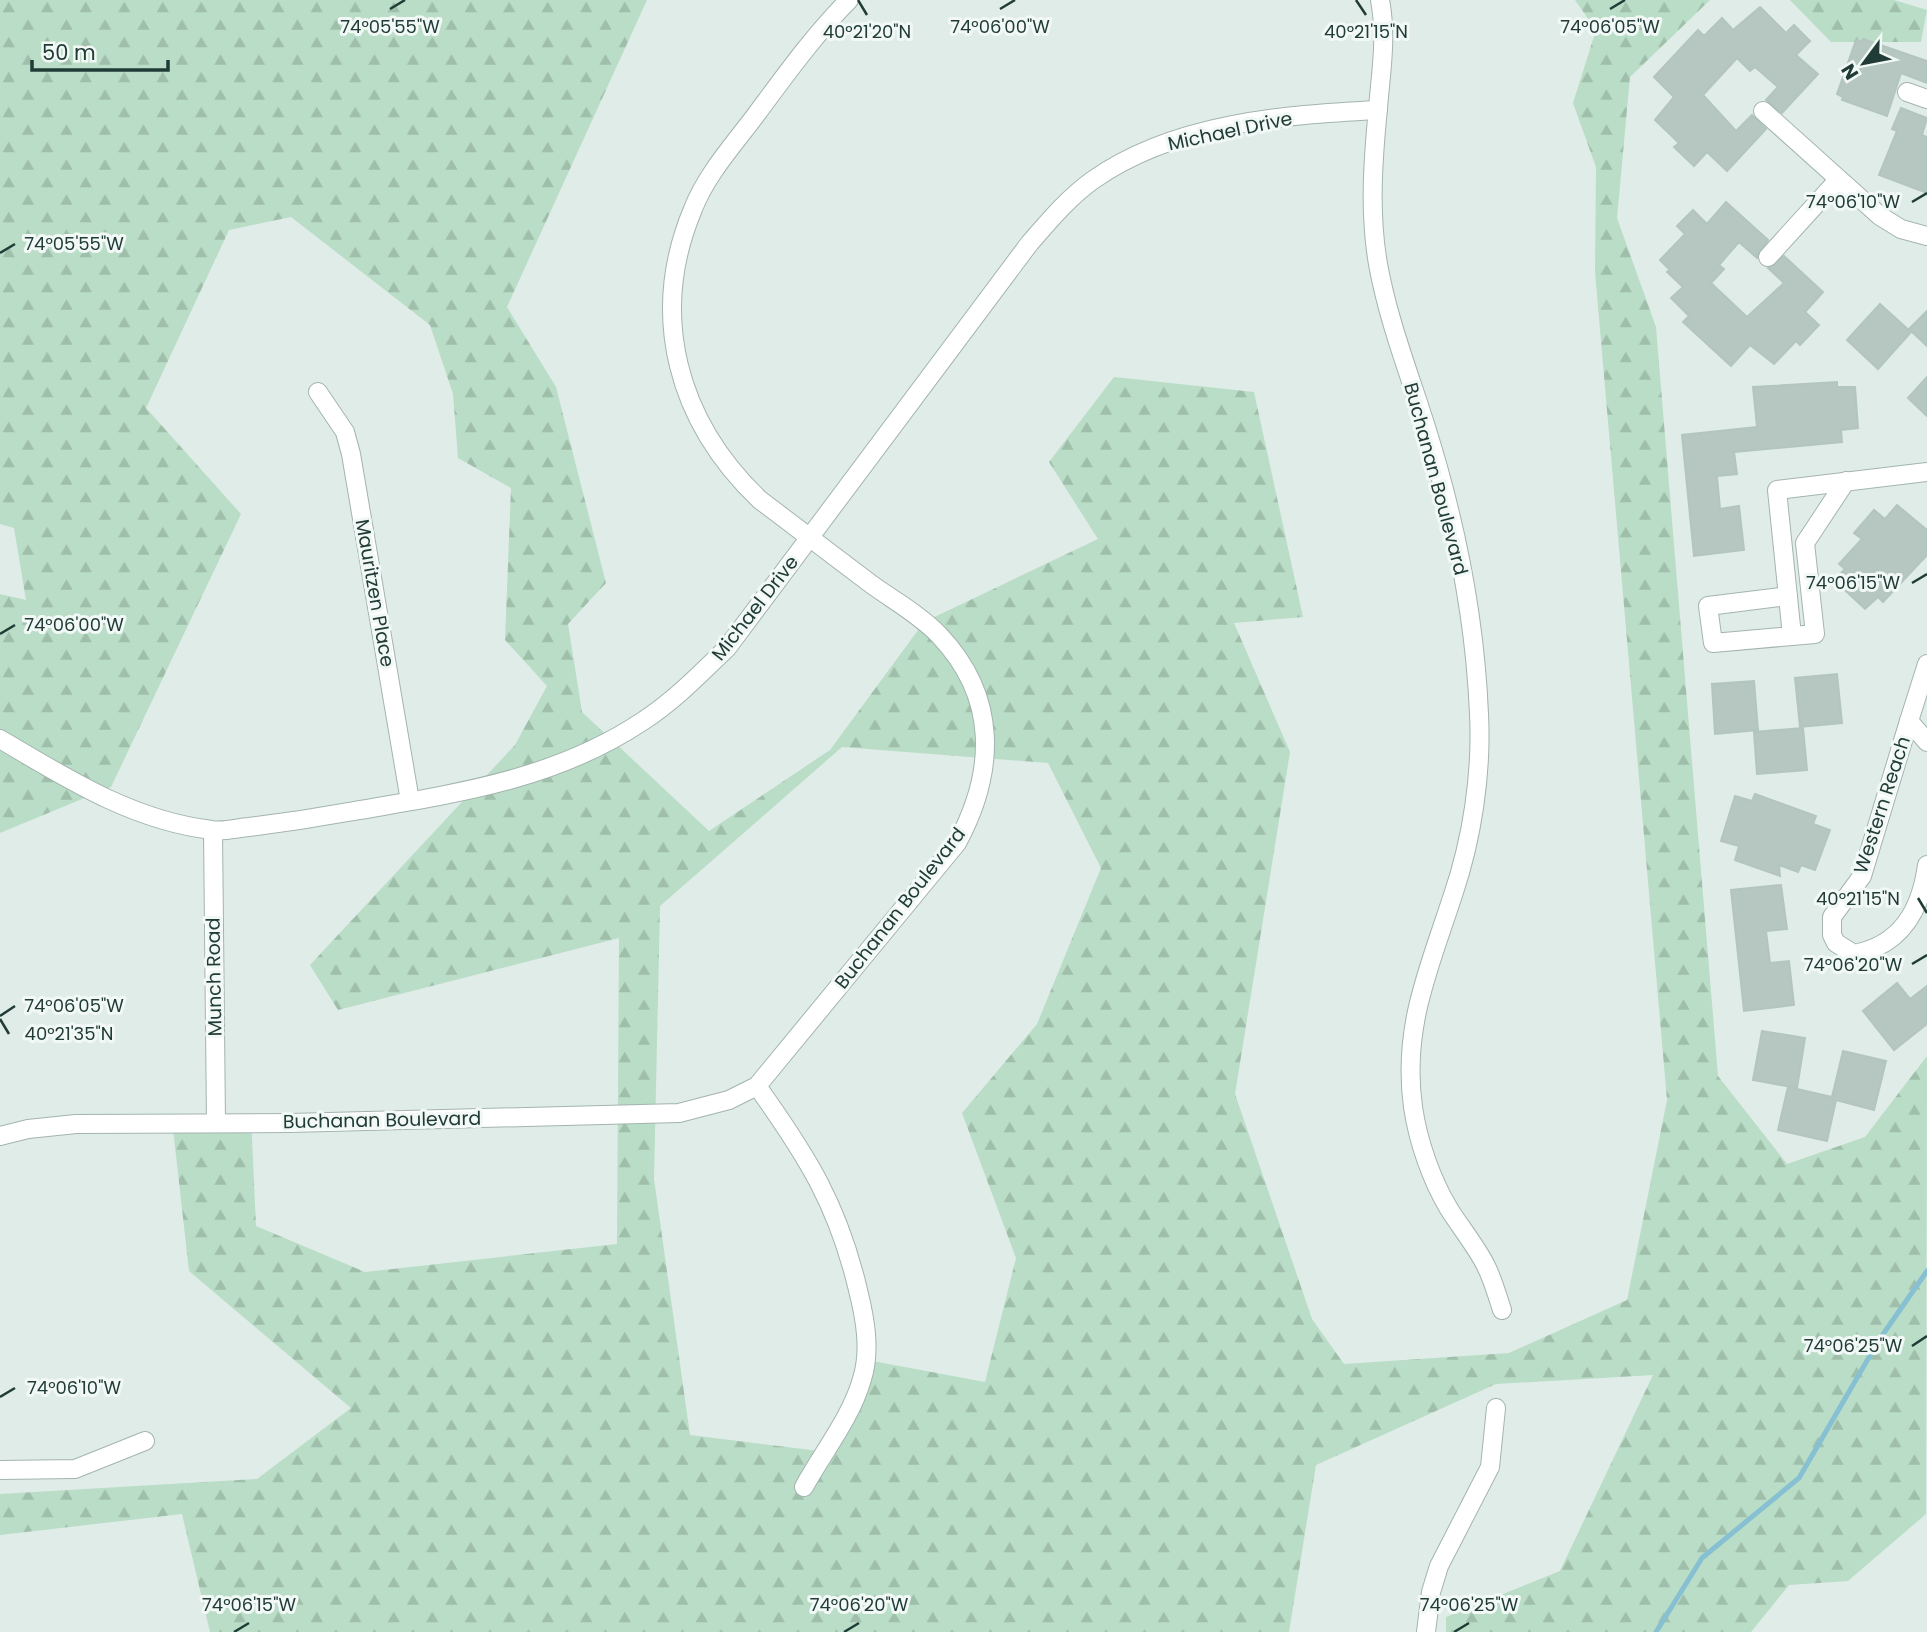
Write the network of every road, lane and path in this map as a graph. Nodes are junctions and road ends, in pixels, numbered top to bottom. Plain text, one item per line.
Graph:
1 (849, 0) edge
2 (1380, 0) edge
3 (1907, 92) dead end
4 (1927, 99) edge
5 (1377, 110) junction
6 (1763, 111) dead end
7 (1838, 180) junction
8 (1927, 236) edge
9 (1768, 257) dead end
10 (318, 392) dead end
11 (1927, 472) edge
12 (1846, 481) junction
13 (810, 538) junction
14 (1805, 543) junction
15 (1783, 546) junction
16 (1788, 596) junction
17 (1792, 636) junction
18 (1927, 664) edge
19 (1909, 722) junction
20 (0, 739) edge
21 (1927, 742) edge
22 (410, 802) junction
23 (213, 831) junction
24 (1927, 864) edge
25 (757, 1086) junction
26 (216, 1123) junction
27 (0, 1136) edge
28 (1502, 1310) dead end
29 (1496, 1408) dead end
30 (145, 1441) dead end
31 (0, 1471) edge
32 (804, 1487) dead end
33 (1426, 1632) edge

1 - 13 street, Buchanan Boulevard
2 - 5 street, Buchanan Boulevard
3 - 4 street
5 - 13 street, Michael Drive
5 - 28 street, Buchanan Boulevard
6 - 7 street
7 - 8 street
7 - 9 street
10 - 22 street, Mauritzen Place
11 - 12 street
12 - 14 street
12 - 15 street
13 - 22 street, Michael Drive
13 - 25 street, Buchanan Boulevard
14 - 15 street
14 - 17 street
15 - 16 street
16 - 17 street
16 - 17 street
18 - 19 street, Western Reach
19 - 21 street, Western Reach
19 - 24 street, Western Reach
20 - 23 street, Michael Drive
22 - 23 street, Michael Drive
23 - 26 street, Munch Road
25 - 26 street, Buchanan Boulevard
25 - 32 street
26 - 27 street, Buchanan Boulevard
29 - 33 street
30 - 31 street

